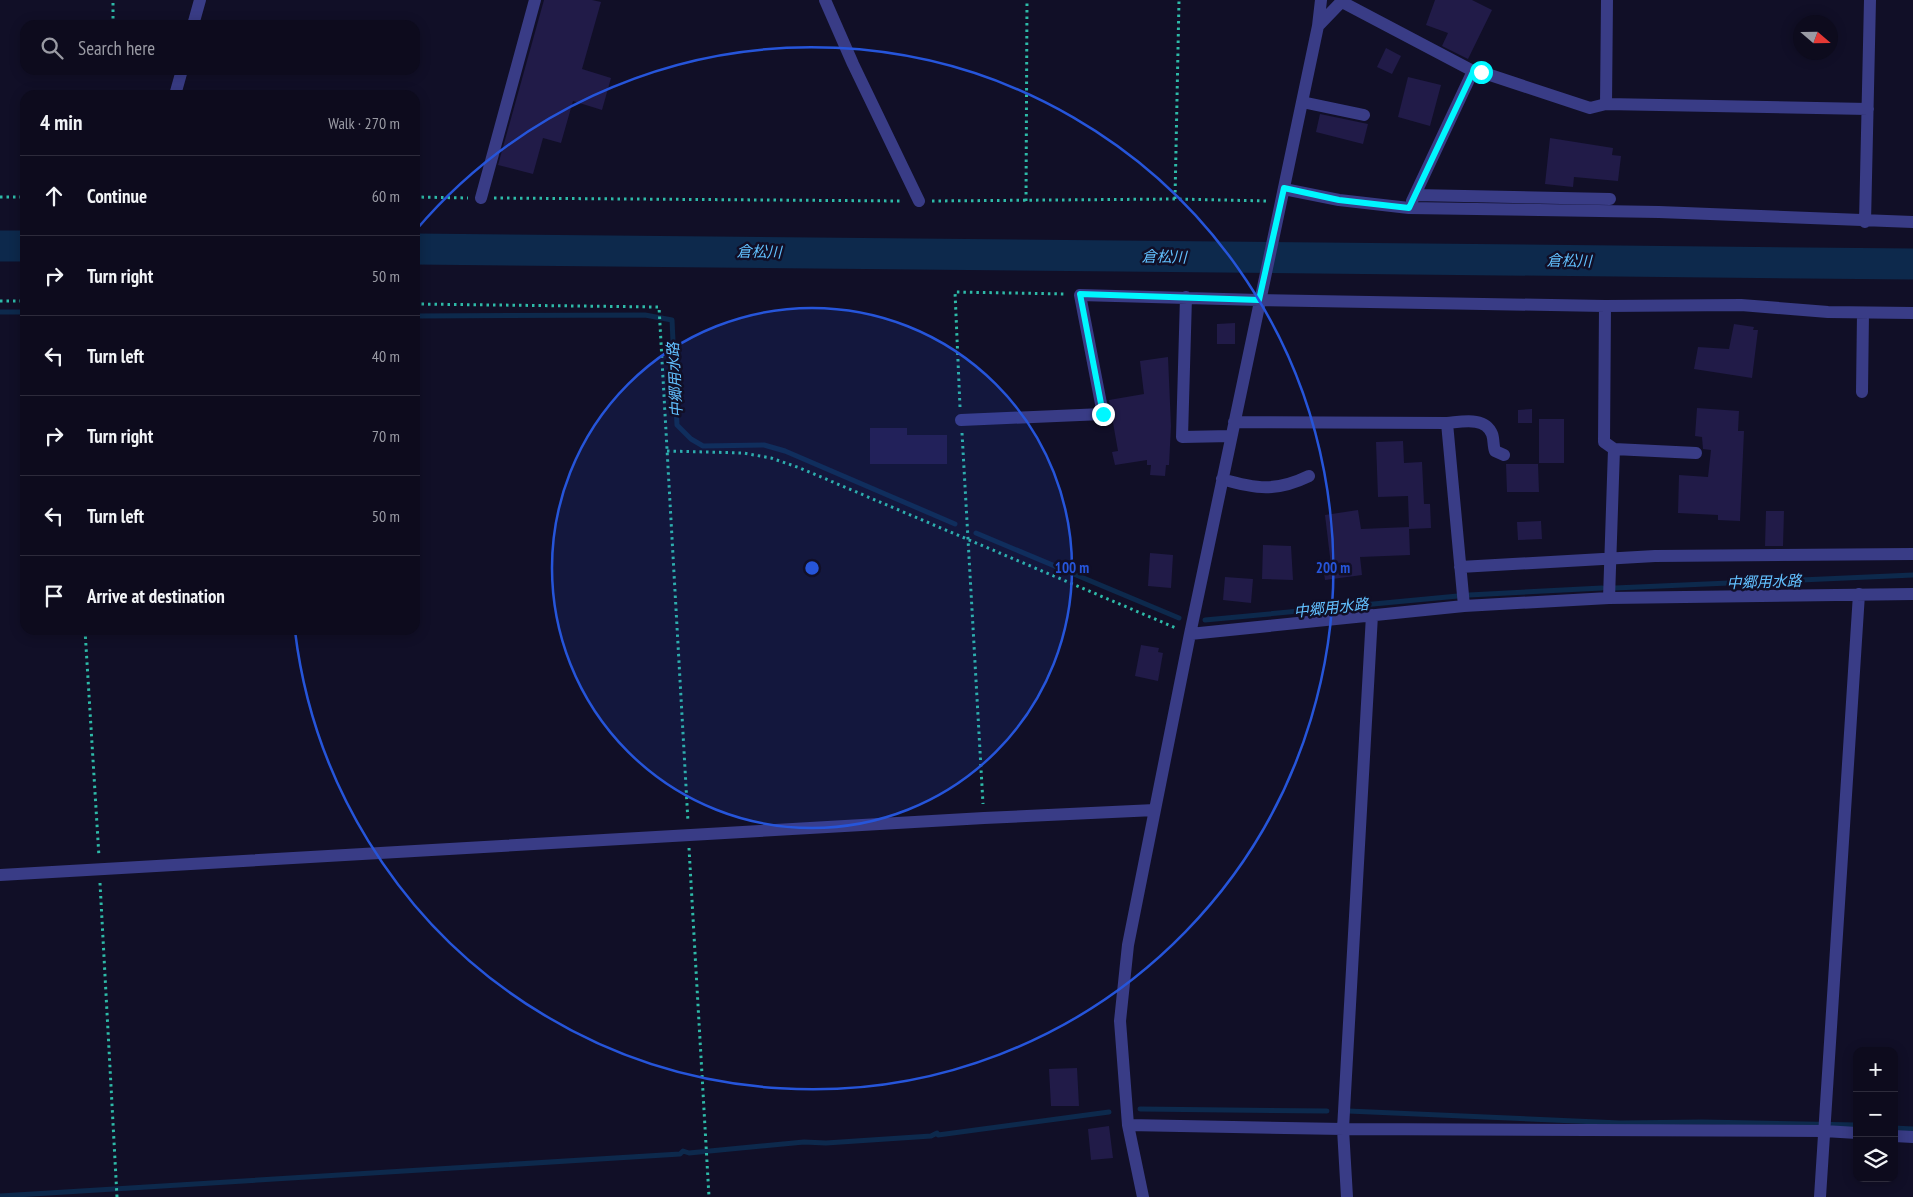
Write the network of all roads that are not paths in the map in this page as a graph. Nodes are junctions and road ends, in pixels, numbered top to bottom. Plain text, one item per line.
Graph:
1 (200, 0) edge
2 (535, 0) edge
3 (825, 0) edge
4 (1320, 0) edge
5 (1608, 0) edge
6 (1870, 0) edge
7 (1342, 1) edge
8 (195, 20) edge
9 (1318, 26) junction
10 (1473, 72) junction
11 (181, 75) edge
12 (176, 90) edge
13 (1302, 102) junction
14 (1606, 104) junction
15 (1868, 109) junction
16 (1364, 115) dead end
17 (1284, 188) junction
18 (1415, 195) junction
19 (481, 198) road end
20 (1610, 200) dead end
21 (919, 201) road end
22 (1409, 208) junction
23 (1865, 222) junction
24 (1913, 222) edge
25 (1186, 297) junction
26 (1260, 298) junction
27 (1605, 306) junction
28 (1863, 312) junction
29 (1913, 313) edge
30 (1862, 392) dead end
31 (961, 420) road end
32 (1234, 422) junction
33 (1447, 424) junction
34 (1231, 436) junction
35 (1614, 449) junction
36 (1696, 453) dead end
37 (1504, 455) dead end
38 (1309, 476) dead end
39 (1222, 479) junction
40 (1913, 554) edge
41 (1610, 558) junction
42 (1460, 567) junction
43 (1859, 594) junction
44 (1913, 594) edge
45 (1609, 598) junction
46 (1464, 606) junction
47 (1372, 615) junction
48 (1190, 634) junction
49 (1155, 810) junction
50 (0, 875) edge
51 (1128, 1125) junction
52 (1343, 1129) junction
53 (1824, 1131) junction
54 (1853, 1133) edge
55 (1898, 1136) edge
56 (1913, 1137) edge
57 (1143, 1197) edge
58 (1347, 1197) edge
59 (1820, 1197) edge

1 - 8 street
2 - 19 street
3 - 21 street
4 - 9 street
5 - 14 street
6 - 15 street
7 - 9 street
7 - 10 street
9 - 13 street
10 - 14 street
10 - 18 street
11 - 12 street
13 - 16 street
13 - 17 street
14 - 15 street
15 - 23 street
17 - 22 street
17 - 26 street
18 - 20 street
18 - 22 street
22 - 23 street
23 - 24 street
25 - 26 street
25 - 31 street
25 - 34 street
26 - 27 street
26 - 32 street
27 - 28 street
27 - 35 street
28 - 29 street
28 - 30 street
32 - 33 street
32 - 34 street
33 - 37 street
33 - 42 street
34 - 39 street
35 - 36 street
35 - 41 street
38 - 39 street
39 - 48 street
40 - 41 street
41 - 42 street
41 - 45 street
42 - 46 street
43 - 44 street
43 - 45 street
43 - 53 street
45 - 46 street
46 - 47 street
47 - 48 street
47 - 52 street
48 - 49 street
49 - 50 street
49 - 51 street
51 - 52 street
51 - 57 street
52 - 53 street
52 - 58 street
53 - 54 street
53 - 59 street
55 - 56 street

